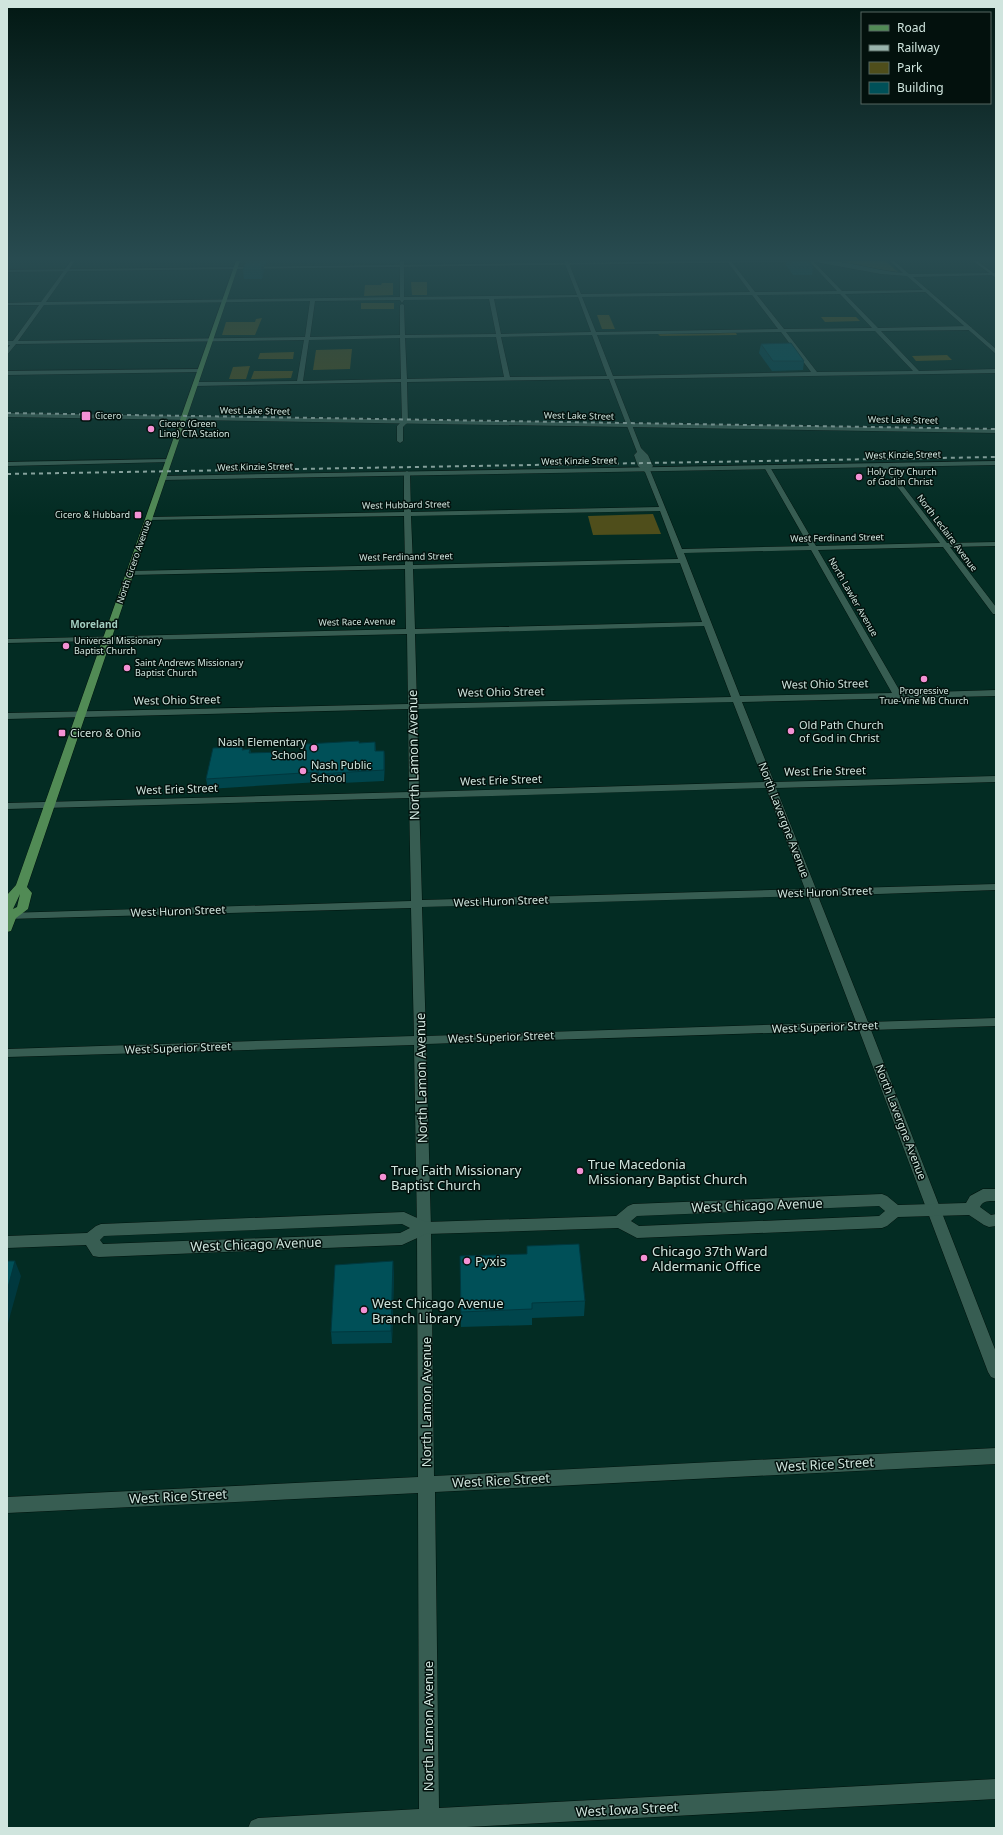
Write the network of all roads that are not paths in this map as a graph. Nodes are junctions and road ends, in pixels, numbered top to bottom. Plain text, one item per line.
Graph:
1 (209, 347) edge
2 (306, 347) edge
3 (403, 347) edge
4 (500, 347) edge
5 (599, 347) edge
6 (794, 347) edge
7 (892, 347) edge
8 (200, 370) junction
9 (996, 371) edge
10 (917, 372) junction
11 (7, 373) edge
12 (815, 374) junction
13 (611, 377) junction
14 (507, 378) junction
15 (404, 380) junction
16 (300, 382) junction
17 (196, 384) junction
18 (7, 415) edge
19 (183, 419) junction
20 (402, 424) junction
21 (583, 425) junction
22 (629, 425) junction
23 (680, 426) junction
24 (996, 431) edge
25 (400, 441) dead end
26 (169, 460) junction
27 (996, 463) edge
28 (7, 464) edge
29 (884, 465) junction
30 (767, 467) junction
31 (647, 469) junction
32 (407, 473) junction
33 (163, 478) junction
34 (663, 509) junction
35 (408, 514) junction
36 (149, 519) junction
37 (996, 544) edge
38 (946, 546) junction
39 (813, 548) junction
40 (679, 551) junction
41 (683, 561) junction
42 (409, 567) junction
43 (130, 573) junction
44 (996, 612) edge
45 (708, 624) junction
46 (410, 631) junction
47 (107, 638) junction
48 (7, 641) edge
49 (996, 693) edge
50 (898, 695) junction
51 (736, 698) junction
52 (412, 706) junction
53 (81, 714) junction
54 (7, 716) edge
55 (996, 779) edge
56 (770, 785) junction
57 (414, 795) junction
58 (50, 805) junction
59 (7, 806) edge
60 (996, 887) edge
61 (812, 892) junction
62 (417, 904) junction
63 (8, 920) edge
64 (996, 1022) edge
65 (864, 1026) junction
66 (420, 1040) junction
67 (7, 1053) edge
68 (996, 1195) edge
69 (972, 1209) junction
70 (895, 1210) junction
71 (935, 1210) junction
72 (996, 1220) edge
73 (620, 1222) junction
74 (424, 1228) junction
75 (90, 1239) junction
76 (7, 1242) edge
77 (996, 1372) edge
78 (996, 1456) edge
79 (426, 1484) junction
80 (7, 1505) edge
81 (996, 1789) edge
82 (429, 1824) edge
83 (258, 1828) edge

1 - 8 main road, North Cicero Avenue
2 - 16 street
3 - 15 street
4 - 14 street
5 - 13 street, North Lavergne Avenue
6 - 12 street
7 - 10 street
8 - 11 street
8 - 17 main road, North Cicero Avenue
9 - 10 street
10 - 12 street
12 - 13 street
13 - 14 street
13 - 22 street, North Lavergne Avenue
14 - 15 street
15 - 16 street
15 - 20 street
16 - 17 street
17 - 19 main road, North Cicero Avenue
18 - 19 street, West Lake Street
18 - 19 street, West Lake Street
19 - 20 street, West Lake Street
19 - 26 main road, North Cicero Avenue
20 - 21 street, West Lake Street
20 - 25 street
21 - 22 street, West Lake Street
21 - 22 street
22 - 23 street, West Lake Street
22 - 23 street
22 - 31 street, North Lavergne Avenue
23 - 24 street, West Lake Street
26 - 28 street
26 - 33 main road, North Cicero Avenue
27 - 29 street, West Kinzie Street
29 - 30 street, West Kinzie Street
29 - 38 street, North Leclaire Avenue
30 - 31 street, West Kinzie Street
30 - 39 street, North Lawler Avenue
31 - 32 street, West Kinzie Street
31 - 34 street, North Lavergne Avenue
32 - 33 street, West Kinzie Street
32 - 35 street, North Lamon Avenue
33 - 36 main road, North Cicero Avenue
34 - 35 street, West Hubbard Street
34 - 40 street, North Lavergne Avenue
35 - 36 street, West Hubbard Street
35 - 42 street, North Lamon Avenue
36 - 43 main road, North Cicero Avenue
37 - 38 street, West Ferdinand Street
38 - 39 street, West Ferdinand Street
38 - 44 street, North Leclaire Avenue
39 - 40 street, West Ferdinand Street
39 - 50 street, North Lawler Avenue
40 - 41 street, North Lavergne Avenue
41 - 42 street, West Ferdinand Street
41 - 45 street, North Lavergne Avenue
42 - 43 street, West Ferdinand Street
42 - 46 street, North Lamon Avenue
43 - 47 main road, North Cicero Avenue
45 - 46 street, West Race Avenue
45 - 51 street, North Lavergne Avenue
46 - 47 street, West Race Avenue
46 - 52 street, North Lamon Avenue
47 - 48 street, West Race Avenue
47 - 53 main road, North Cicero Avenue
49 - 50 street, West Ohio Street
50 - 51 street, West Ohio Street
51 - 52 street, West Ohio Street
51 - 56 street, North Lavergne Avenue
52 - 53 street, West Ohio Street
52 - 57 street, North Lamon Avenue
53 - 54 street, West Ohio Street
53 - 58 main road, North Cicero Avenue
55 - 56 street, West Erie Street
56 - 57 street, West Erie Street
56 - 61 street, North Lavergne Avenue
57 - 58 street, West Erie Street
57 - 62 street, North Lamon Avenue
58 - 59 street, West Erie Street
58 - 63 main road, North Cicero Avenue
60 - 61 street, West Huron Street
61 - 62 street, West Huron Street
61 - 65 street, North Lavergne Avenue
62 - 63 street, West Huron Street
62 - 66 street, North Lamon Avenue
64 - 65 street, West Superior Street
65 - 66 street, West Superior Street
65 - 71 street, North Lavergne Avenue
66 - 67 street, West Superior Street
66 - 74 street, North Lamon Avenue
68 - 69 street
69 - 71 street
69 - 72 street
70 - 71 street
70 - 73 street, West Chicago Avenue
70 - 73 street, West Chicago Avenue
71 - 77 street, North Lavergne Avenue
73 - 74 street, West Chicago Avenue
74 - 75 street, West Chicago Avenue
74 - 75 street, West Chicago Avenue
74 - 79 street, North Lamon Avenue
75 - 76 street, West Chicago Avenue
78 - 79 street, West Rice Street
79 - 80 street, West Rice Street
79 - 82 street, North Lamon Avenue
81 - 82 street, West Iowa Street
82 - 83 street, West Iowa Street

